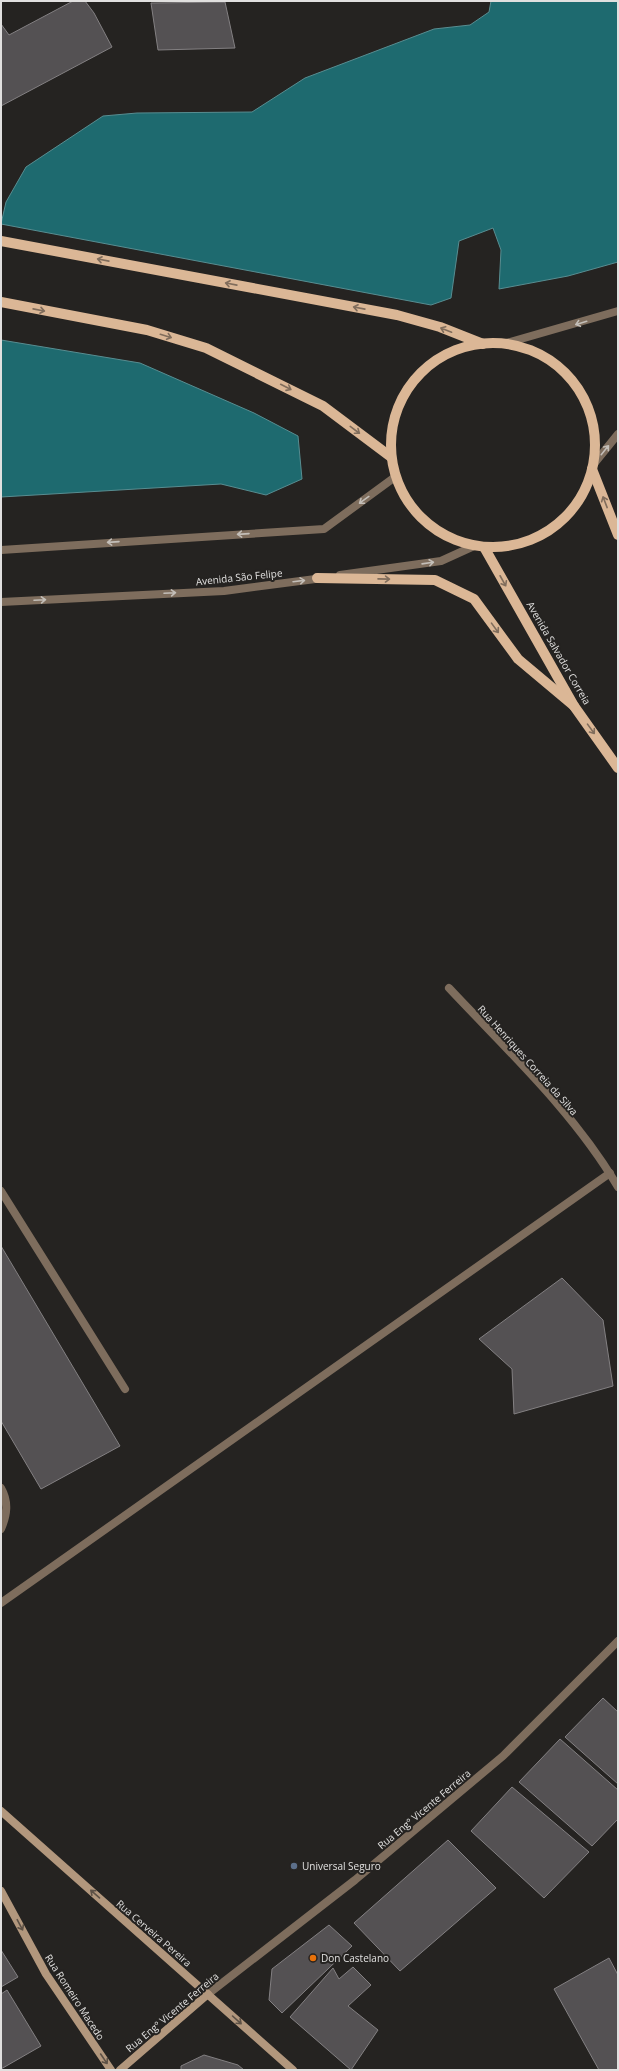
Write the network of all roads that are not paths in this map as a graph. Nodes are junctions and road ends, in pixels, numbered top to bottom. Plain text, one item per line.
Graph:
1 (2, 241) edge
2 (1, 302) edge
3 (618, 311) edge
4 (483, 344) junction
5 (503, 344) junction
6 (618, 434) edge
7 (391, 457) junction
8 (593, 467) junction
9 (395, 477) junction
10 (618, 535) edge
11 (479, 546) junction
12 (1, 550) edge
13 (317, 578) junction
14 (1, 602) edge
15 (574, 706) junction
16 (618, 768) edge
17 (449, 988) dead end
18 (610, 1173) junction
19 (618, 1187) edge
20 (1, 1191) edge
21 (125, 1389) dead end
22 (1, 1488) edge
23 (1, 1529) edge
24 (1, 1602) edge
25 (618, 1641) edge
26 (1, 1811) edge
27 (1, 1891) edge
28 (208, 1994) junction
29 (111, 2070) edge
30 (120, 2070) edge
31 (293, 2070) edge

4 -> 1 main road
2 -> 7 main road
3 -> 5 street
4 - 5 main road
4 - 7 main road
5 - 8 main road
8 -> 6 street
7 - 9 main road
10 -> 8 main road
8 - 11 main road
9 - 11 main road
9 -> 12 street
13 -> 11 street, Avenida São Felipe
11 -> 15 main road, Avenida Salvador Correia
14 -> 13 street, Avenida São Felipe
13 -> 15 main road
15 -> 16 main road, Avenida Salvador Correia
17 - 18 street, Rua Henriques Correia da Silva
18 - 19 street, Rua Henriques Correia da Silva
18 - 24 street
20 - 21 street
22 - 23 street
25 - 28 street, Rua Engº Vicente Ferreira
28 -> 26 main road, Rua Cerveira Pereira
27 -> 29 main road, Rua Romeiro Macedo
28 - 30 main road, Rua Engº Vicente Ferreira
28 -> 31 main road, Rua Cerveira Pereira

